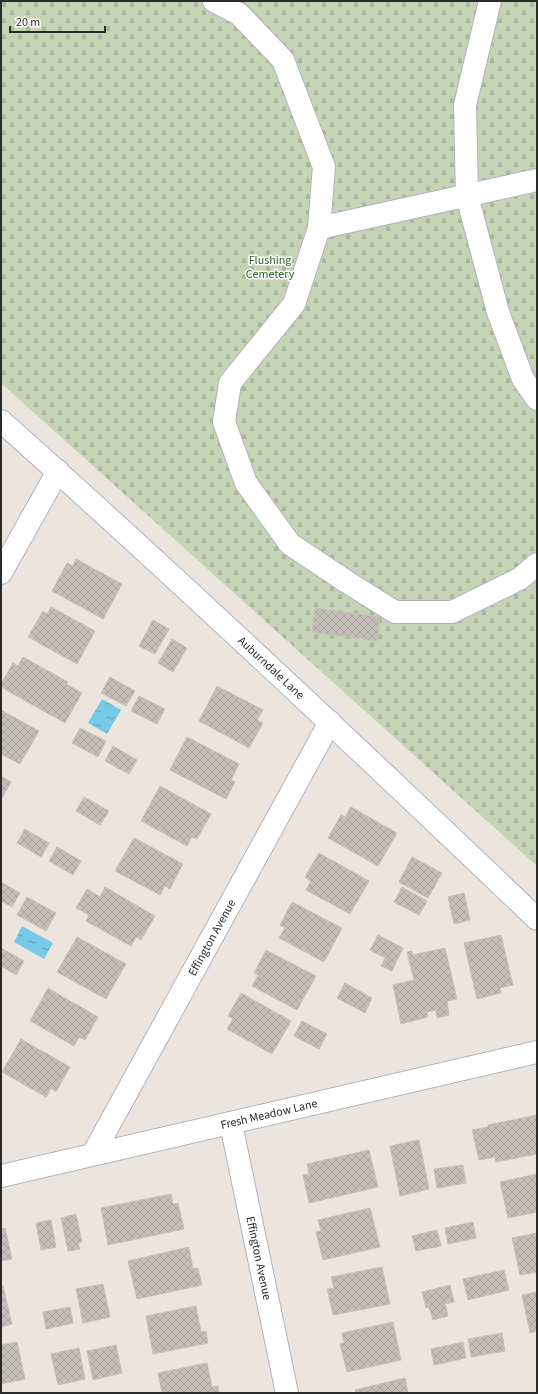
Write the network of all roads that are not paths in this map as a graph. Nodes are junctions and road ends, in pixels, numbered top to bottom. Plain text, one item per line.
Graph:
1 (214, 1) edge
2 (490, 1) edge
3 (537, 180) edge
4 (467, 196) junction
5 (319, 228) junction
6 (537, 399) edge
7 (1, 421) edge
8 (58, 471) junction
9 (537, 564) edge
10 (1, 573) edge
11 (330, 722) junction
12 (537, 919) edge
13 (537, 1052) edge
14 (231, 1124) junction
15 (93, 1154) junction
16 (1, 1176) edge
17 (287, 1393) edge

1 - 5 street
2 - 4 street
3 - 4 street
4 - 5 street
4 - 6 street
5 - 9 street
7 - 8 street, Auburndale Lane
8 - 10 street
8 - 11 street, Auburndale Lane
11 - 12 street, Auburndale Lane
11 - 15 street, Effington Avenue
13 - 14 street, Fresh Meadow Lane
14 - 15 street, Fresh Meadow Lane
14 - 17 street, Effington Avenue
15 - 16 street, Fresh Meadow Lane

